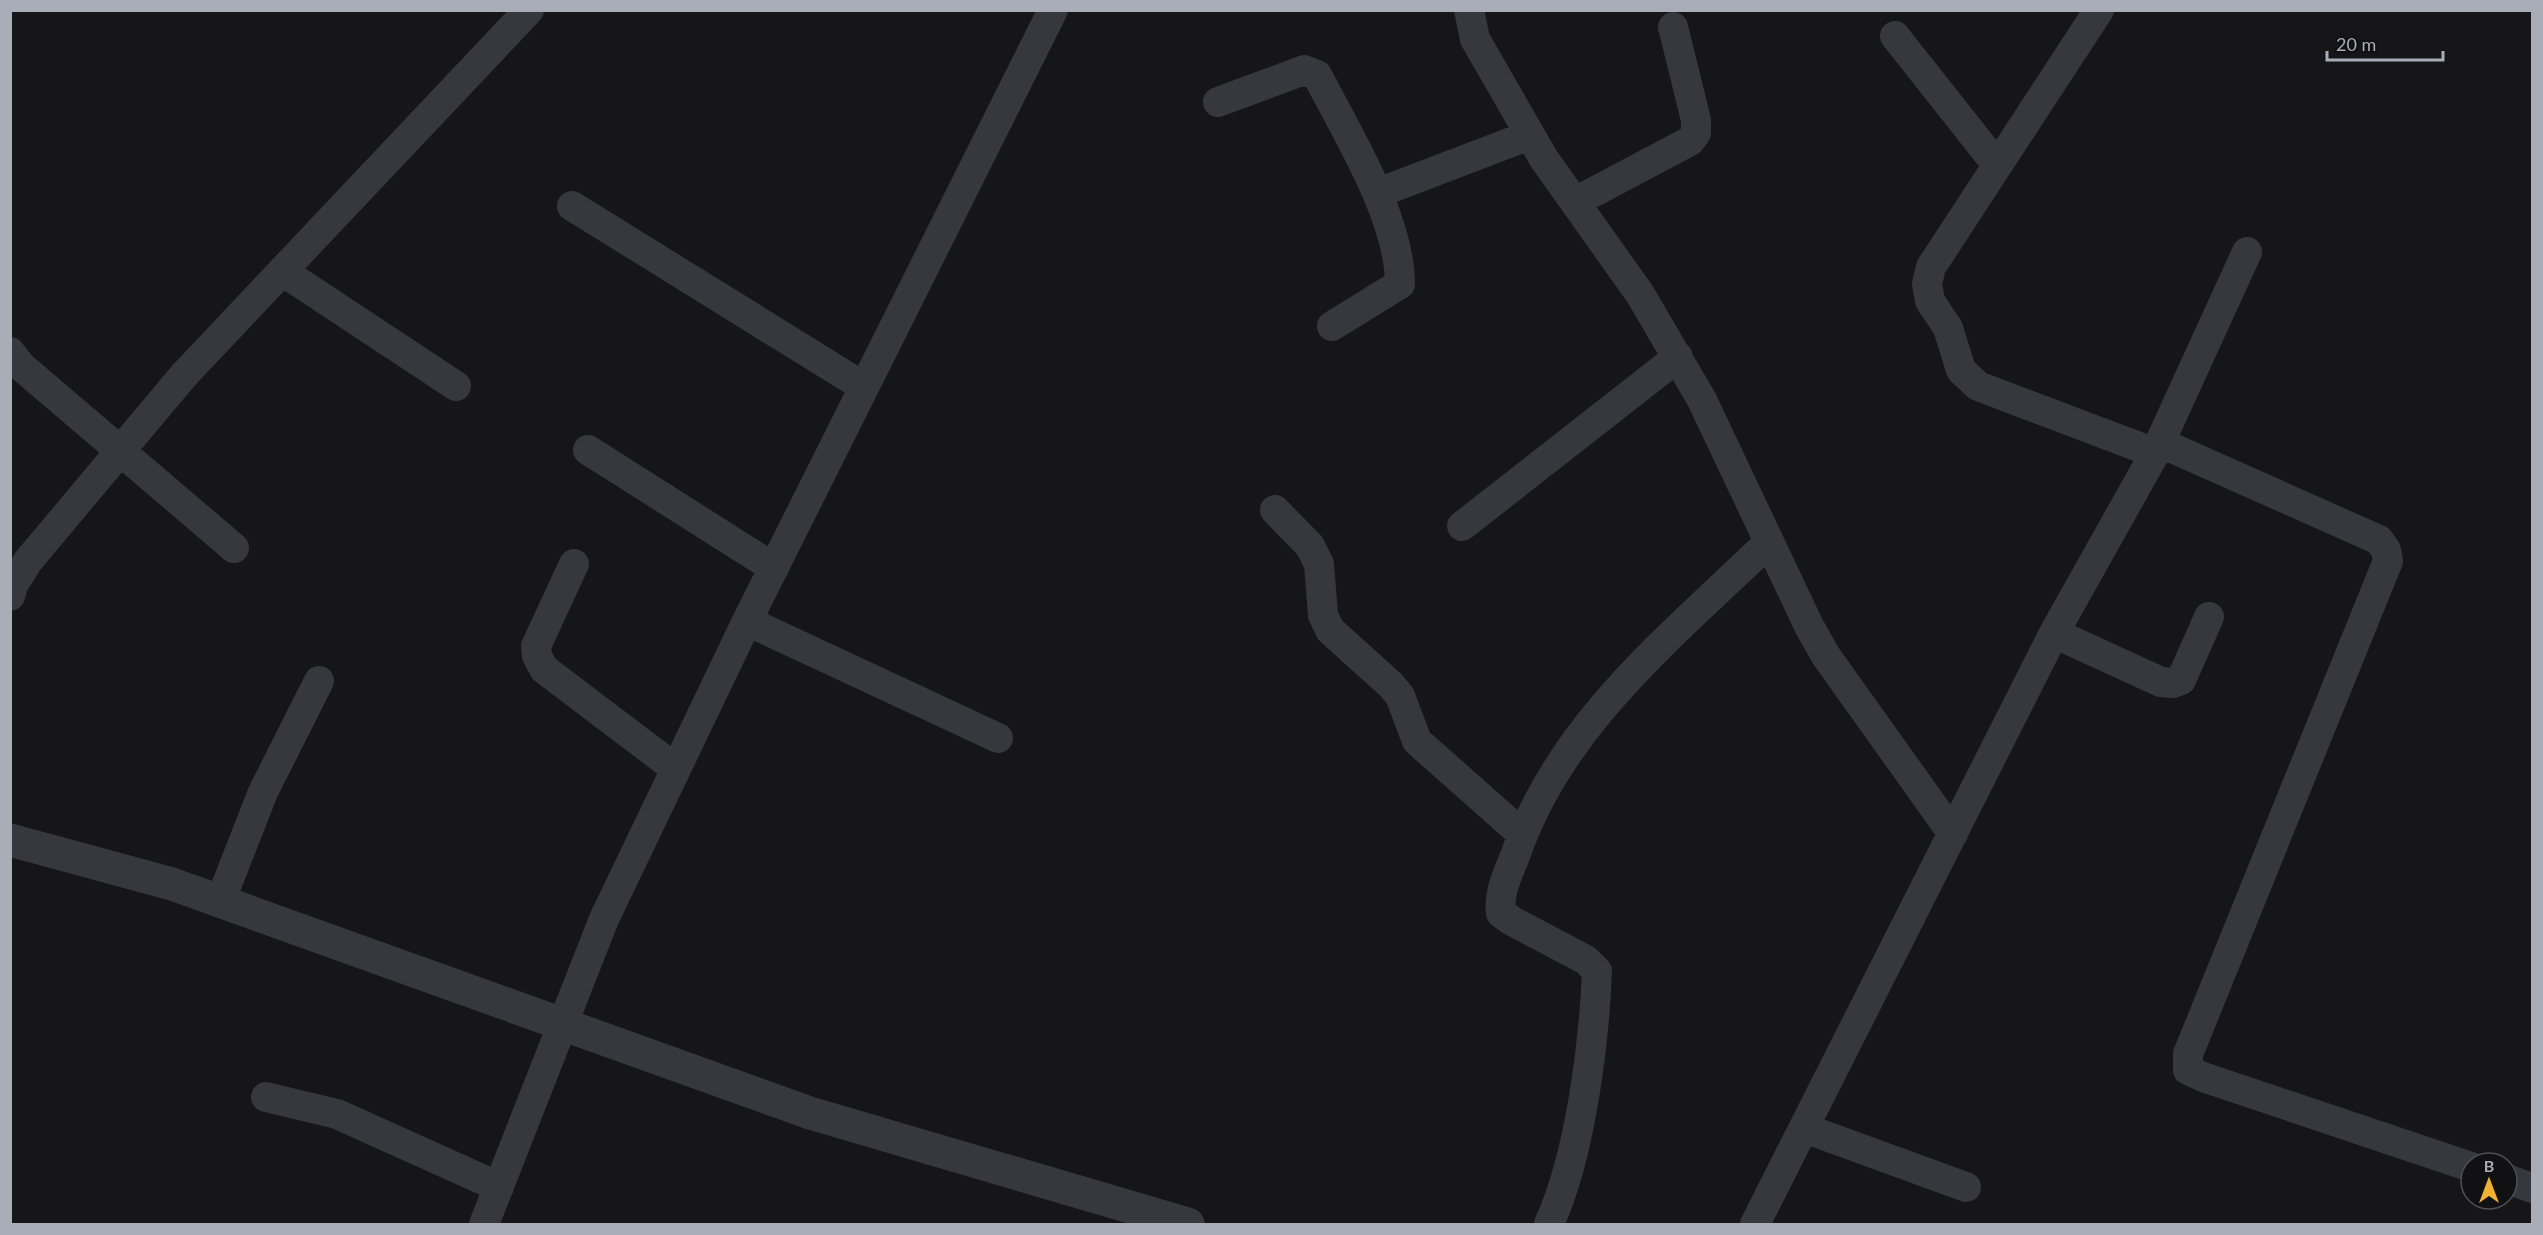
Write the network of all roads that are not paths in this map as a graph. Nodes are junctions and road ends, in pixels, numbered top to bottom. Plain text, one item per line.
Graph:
1 (529, 10) edge
2 (1053, 10) edge
3 (1469, 10) edge
4 (2098, 10) edge
5 (1673, 27) dead end
6 (1895, 36) dead end
7 (1218, 102) dead end
8 (1530, 135) junction
9 (1997, 165) junction
10 (1378, 193) junction
11 (1575, 202) junction
12 (572, 206) dead end
13 (2247, 252) dead end
14 (282, 271) junction
15 (1332, 326) dead end
16 (10, 352) edge
17 (1678, 357) junction
18 (456, 386) dead end
19 (864, 387) junction
20 (2158, 448) junction
21 (588, 450) dead end
22 (120, 452) junction
23 (1275, 510) dead end
24 (1462, 526) dead end
25 (1769, 542) junction
26 (234, 548) dead end
27 (574, 564) dead end
28 (774, 568) junction
29 (10, 596) edge
30 (2209, 617) dead end
31 (747, 621) junction
32 (2055, 633) junction
33 (319, 681) dead end
34 (998, 738) dead end
35 (676, 770) junction
36 (1522, 834) junction
37 (1953, 834) junction
38 (10, 840) edge
39 (220, 902) junction
40 (564, 1024) junction
41 (266, 1096) dead end
42 (1804, 1128) junction
43 (2459, 1163) edge
44 (499, 1187) junction
45 (1966, 1187) dead end
46 (484, 1224) edge
47 (1188, 1224) edge
48 (1549, 1224) edge
49 (1755, 1224) edge

1 - 14 street
2 - 19 street
3 - 8 street
4 - 9 street
5 - 11 street
6 - 9 street
7 - 10 street
8 - 10 street
8 - 11 street
9 - 20 street
10 - 15 street
11 - 17 street
12 - 19 street
13 - 20 street
14 - 18 street
14 - 22 street
16 - 22 street
17 - 24 street
17 - 25 street
19 - 28 street
20 - 32 street
20 - 43 street
21 - 28 street
22 - 26 street
22 - 29 street
23 - 36 street
25 - 36 street
25 - 37 street
27 - 35 street
28 - 31 street
30 - 32 street
31 - 34 street
31 - 35 street
32 - 37 street
33 - 39 street
35 - 40 street
36 - 48 street
37 - 42 street
38 - 39 street
39 - 40 street
40 - 44 street
40 - 47 street
41 - 44 street
42 - 45 street
42 - 49 street
44 - 46 street

